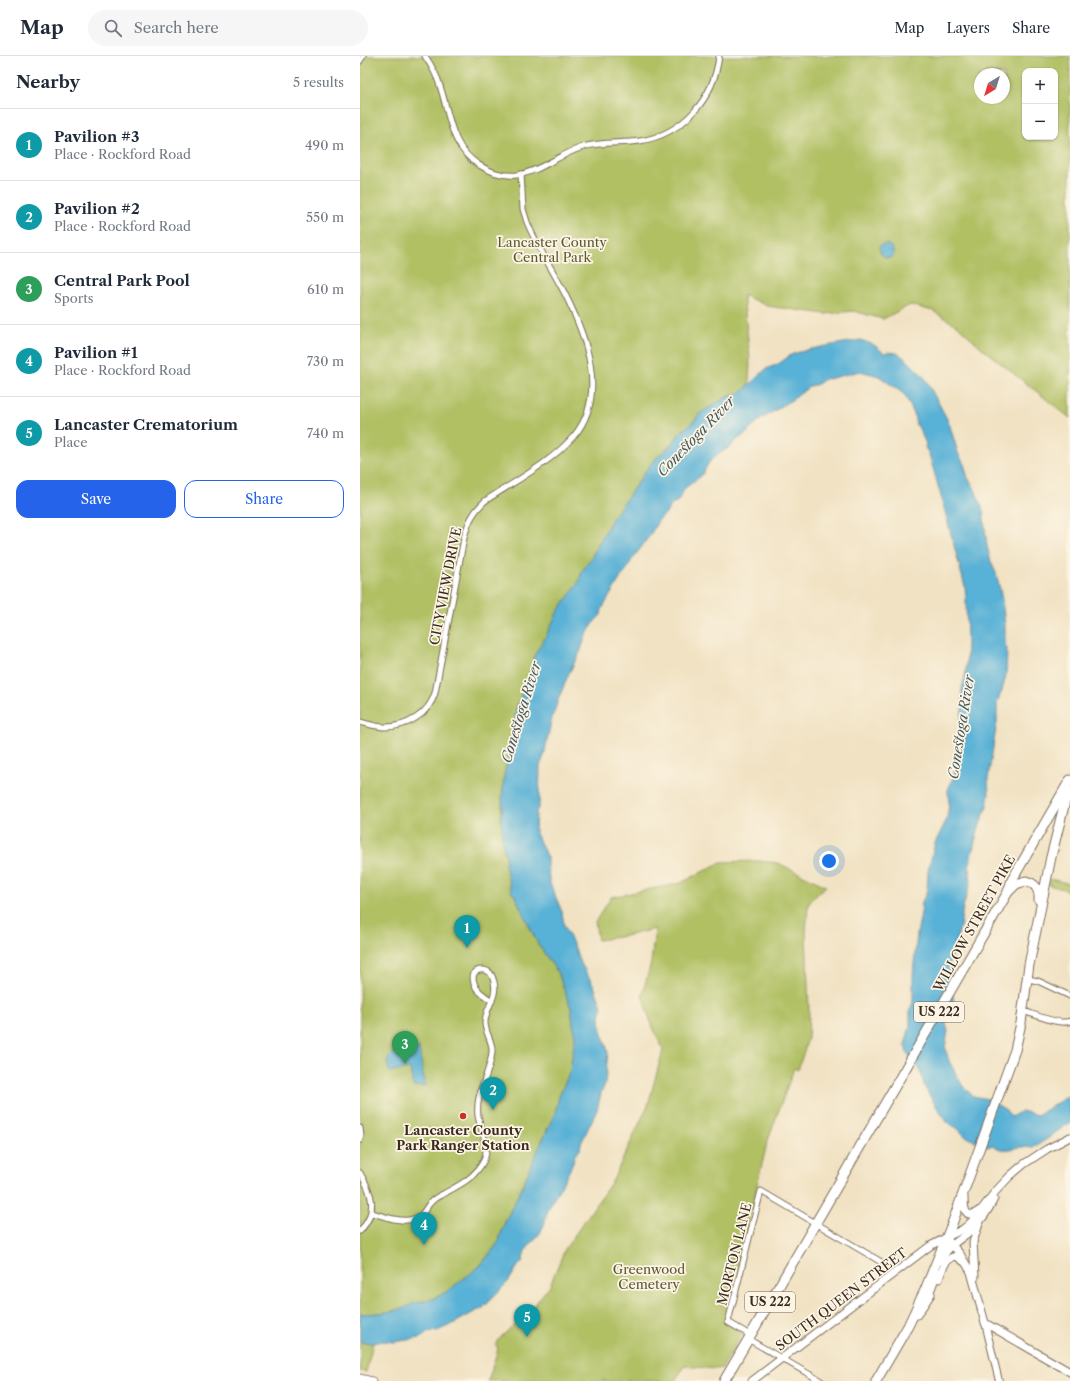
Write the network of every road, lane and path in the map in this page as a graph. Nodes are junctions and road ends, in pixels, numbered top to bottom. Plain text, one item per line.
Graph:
1 (363, 56) edge
2 (425, 56) edge
3 (719, 56) edge
4 (360, 60) edge
5 (521, 174) junction
6 (360, 722) edge
7 (1070, 780) edge
8 (1070, 785) edge
9 (1008, 892) junction
10 (1029, 965) junction
11 (1028, 979) junction
12 (1070, 996) edge
13 (492, 1000) junction
14 (1023, 1011) junction
15 (1070, 1021) edge
16 (360, 1128) edge
17 (1070, 1137) edge
18 (360, 1140) edge
19 (360, 1173) edge
20 (966, 1184) junction
21 (1002, 1186) junction
22 (982, 1209) junction
23 (372, 1213) junction
24 (980, 1220) junction
25 (816, 1223) junction
26 (360, 1231) edge
27 (949, 1241) junction
28 (965, 1262) junction
29 (883, 1263) dead end
30 (976, 1285) junction
31 (928, 1297) junction
32 (985, 1323) junction
33 (908, 1326) junction
34 (749, 1337) junction
35 (782, 1358) junction
36 (1070, 1372) edge
37 (360, 1378) edge
38 (372, 1381) edge
39 (724, 1381) edge
40 (752, 1381) edge
41 (821, 1381) edge
42 (876, 1381) edge
43 (999, 1381) edge

1 - 4 street
2 - 5 street
3 - 5 street
5 - 6 street, CITY VIEW DRIVE
7 - 9 highway, WILLOW STREET PIKE / US 222
8 - 10 highway
9 - 10 highway
9 - 25 highway, WILLOW STREET PIKE / US 222
10 - 11 highway
11 - 12 street
11 - 14 highway
13 - 13 street
13 - 23 street
14 - 15 street
14 - 20 highway
16 - 18 street
17 - 21 main road
19 - 23 street
20 - 22 main road
20 - 27 highway
21 - 22 main road
21 - 24 main road
22 - 27 main road
23 - 26 street
24 - 27 main road
24 - 30 main road
25 - 29 street
25 - 34 highway, US 222
25 - 34 street, MORTON LANE
27 - 28 main road
27 - 31 main road
27 - 33 highway
27 - 35 main road, SOUTH QUEEN STREET
28 - 30 main road
28 - 31 main road
30 - 32 main road
31 - 33 main road
32 - 36 main road
32 - 43 street
33 - 42 highway
34 - 35 street
34 - 39 highway, US 222
35 - 40 main road, SOUTH QUEEN STREET
35 - 41 street
37 - 38 main road

